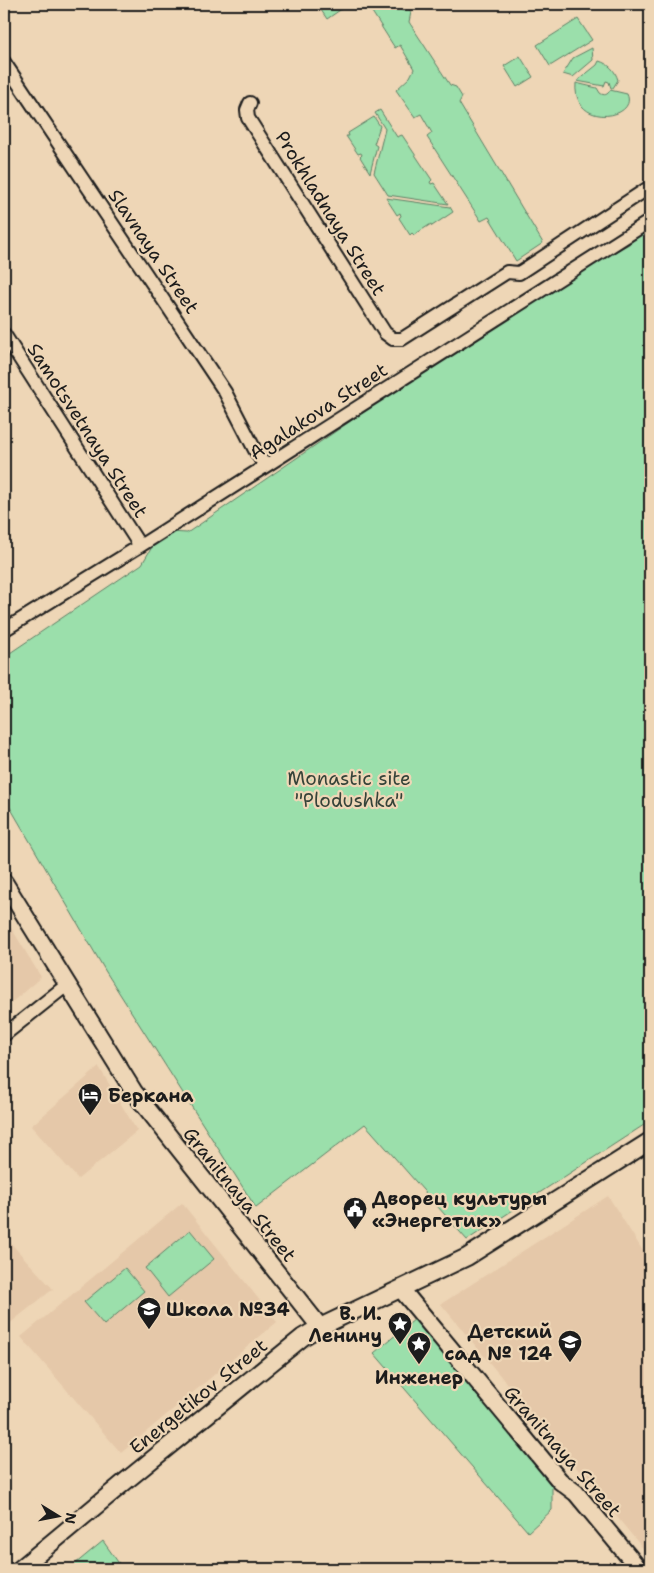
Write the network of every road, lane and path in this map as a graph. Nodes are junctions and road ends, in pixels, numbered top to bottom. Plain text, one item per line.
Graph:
1 (4, 62) edge
2 (250, 103) dead end
3 (650, 187) edge
4 (650, 220) edge
5 (4, 334) edge
6 (265, 466) junction
7 (140, 546) junction
8 (4, 630) edge
9 (4, 882) edge
10 (68, 984) junction
11 (4, 1035) edge
12 (650, 1141) edge
13 (401, 1289) junction
14 (320, 1327) junction
15 (20, 1569) edge
16 (638, 1569) edge

1 - 6 street, Slavnaya Street
2 - 3 street, Prokhladnaya Street
4 - 6 street, Agalakova Street
5 - 7 street, Samotsvetnaya Street
6 - 7 street, Agalakova Street
7 - 8 street, Agalakova Street
9 - 10 street, Granitnaya Street
10 - 11 street
10 - 14 street, Granitnaya Street
12 - 13 street, Energetikov Street
13 - 14 street, Energetikov Street
13 - 16 street, Granitnaya Street
14 - 15 street, Energetikov Street

